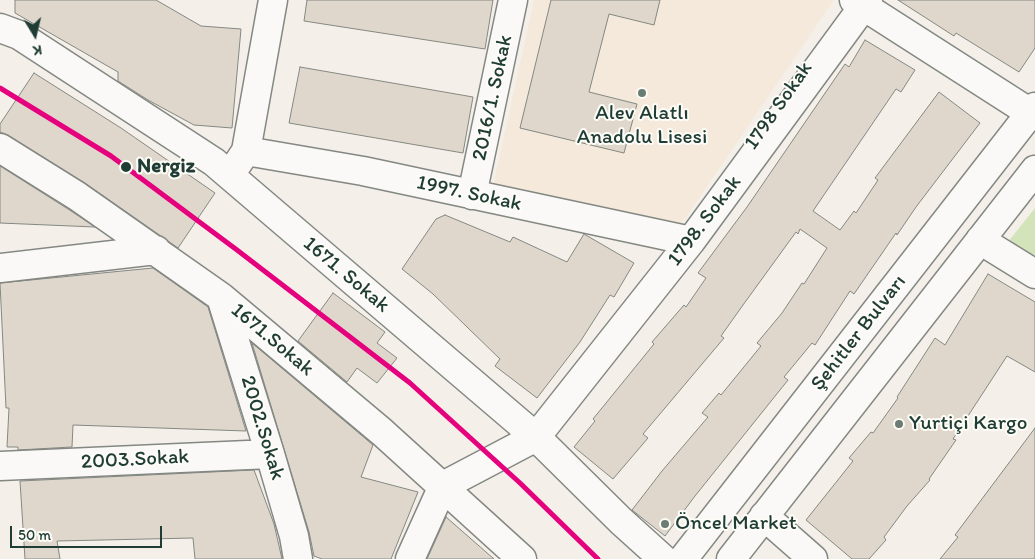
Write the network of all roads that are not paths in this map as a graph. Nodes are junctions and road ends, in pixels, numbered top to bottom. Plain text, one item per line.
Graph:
1 (273, 0) edge
2 (513, 0) edge
3 (862, 2) edge
4 (0, 28) edge
5 (1033, 112) edge
6 (0, 148) edge
7 (246, 151) junction
8 (1035, 170) edge
9 (229, 176) junction
10 (472, 195) junction
11 (980, 240) junction
12 (691, 241) junction
13 (156, 250) junction
14 (0, 268) edge
15 (1035, 274) edge
16 (221, 297) junction
17 (536, 437) junction
18 (270, 454) junction
19 (0, 466) edge
20 (443, 486) junction
21 (764, 516) junction
22 (298, 559) edge
23 (410, 559) edge
24 (522, 559) edge
25 (663, 559) edge
26 (683, 559) edge
27 (731, 559) edge
28 (814, 559) edge

1 - 7 street
2 - 10 street, 2016/1. Sokak
3 - 5 street
3 - 12 street, 1798. Sokak
4 - 9 street, 1671. Sokak
5 - 26 street, Şehitler Bulvarı
6 - 13 street, 1671.Sokak
7 - 9 street
7 - 10 street, 1997. Sokak
8 - 11 street, Şehitler Bulvarı
9 - 17 street, 1671. Sokak
10 - 12 street, 1997. Sokak
11 - 15 street
11 - 21 street, Şehitler Bulvarı
12 - 17 street, 1798. Sokak
13 - 14 street
13 - 16 street, 1671.Sokak
16 - 18 street, 2002.Sokak
16 - 20 street, 1671.Sokak
17 - 20 street
17 - 25 street, 1671. Sokak
18 - 19 street, 2003.Sokak
18 - 22 street, 2002.Sokak
20 - 23 street
20 - 24 street, 1671.Sokak
21 - 27 street, Şehitler Bulvarı
21 - 28 street

